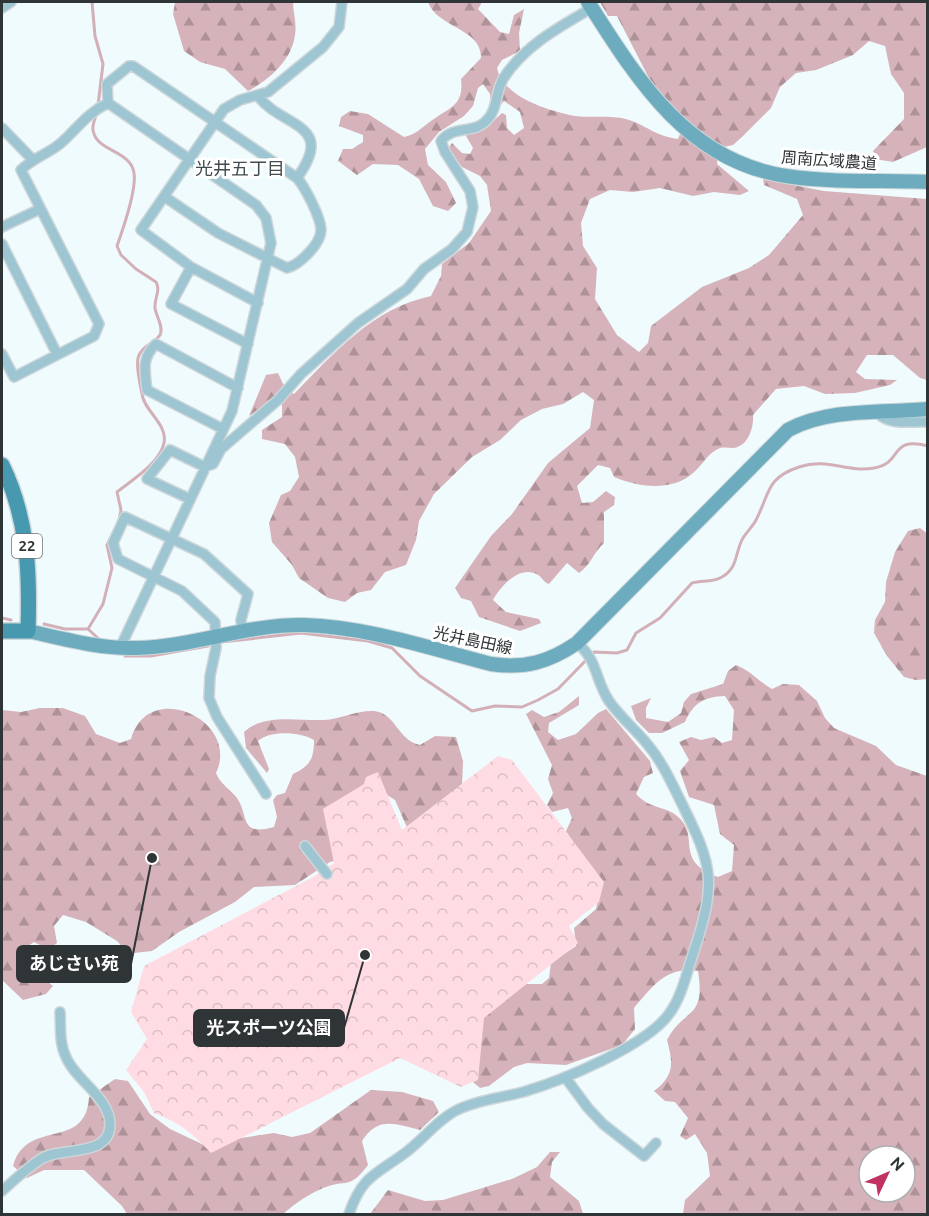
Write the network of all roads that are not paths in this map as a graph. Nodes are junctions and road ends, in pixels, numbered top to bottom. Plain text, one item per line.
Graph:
1 (11, 2) edge
2 (342, 2) edge
3 (590, 5) edge
4 (2, 8) edge
5 (258, 96) junction
6 (101, 106) junction
7 (214, 122) junction
8 (2, 128) edge
9 (32, 159) junction
10 (189, 159) junction
11 (297, 178) junction
12 (927, 182) edge
13 (165, 197) junction
14 (40, 209) junction
15 (2, 227) edge
16 (2, 244) edge
17 (268, 259) junction
18 (191, 267) junction
19 (258, 303) junction
20 (248, 344) junction
21 (2, 354) edge
22 (57, 354) junction
23 (238, 388) junction
24 (927, 409) edge
25 (878, 413) junction
26 (927, 423) edge
27 (224, 429) junction
28 (205, 466) junction
29 (3, 473) edge
30 (190, 499) junction
31 (171, 538) junction
32 (153, 577) junction
33 (242, 630) junction
34 (2, 631) edge
35 (28, 632) junction
36 (214, 635) junction
37 (577, 643) junction
38 (120, 648) junction
39 (266, 794) dead end
40 (305, 846) dead end
41 (327, 874) dead end
42 (60, 1012) dead end
43 (565, 1077) junction
44 (656, 1143) dead end
45 (2, 1191) edge
46 (349, 1215) edge

1 - 4 street
2 - 5 street
3 - 12 main road, 周南広域農道
3 - 28 street
5 - 7 street
5 - 11 street
6 - 7 street
6 - 9 street
6 - 10 street
7 - 10 street
7 - 11 street
8 - 9 street
9 - 14 street
10 - 13 street
10 - 17 street
11 - 17 street
13 - 17 street
13 - 18 street
14 - 15 street
14 - 22 street
16 - 22 street
17 - 19 street
18 - 19 street
18 - 20 street
19 - 20 street
20 - 23 street
21 - 22 street
23 - 27 street
23 - 27 street
24 - 25 main road, 光井島田線
25 - 26 street
25 - 37 main road, 光井島田線
27 - 28 street
28 - 30 street
28 - 30 street
29 - 35 main road, 22
30 - 31 street
31 - 32 street
31 - 32 street
31 - 33 street
32 - 36 street
32 - 38 street
33 - 36 main road, 光井島田線
33 - 37 main road, 光井島田線
34 - 35 main road
35 - 38 main road, 光井島田線
36 - 38 main road, 光井島田線
36 - 39 street
37 - 43 street
40 - 41 street
42 - 45 street
43 - 44 street
43 - 46 street

